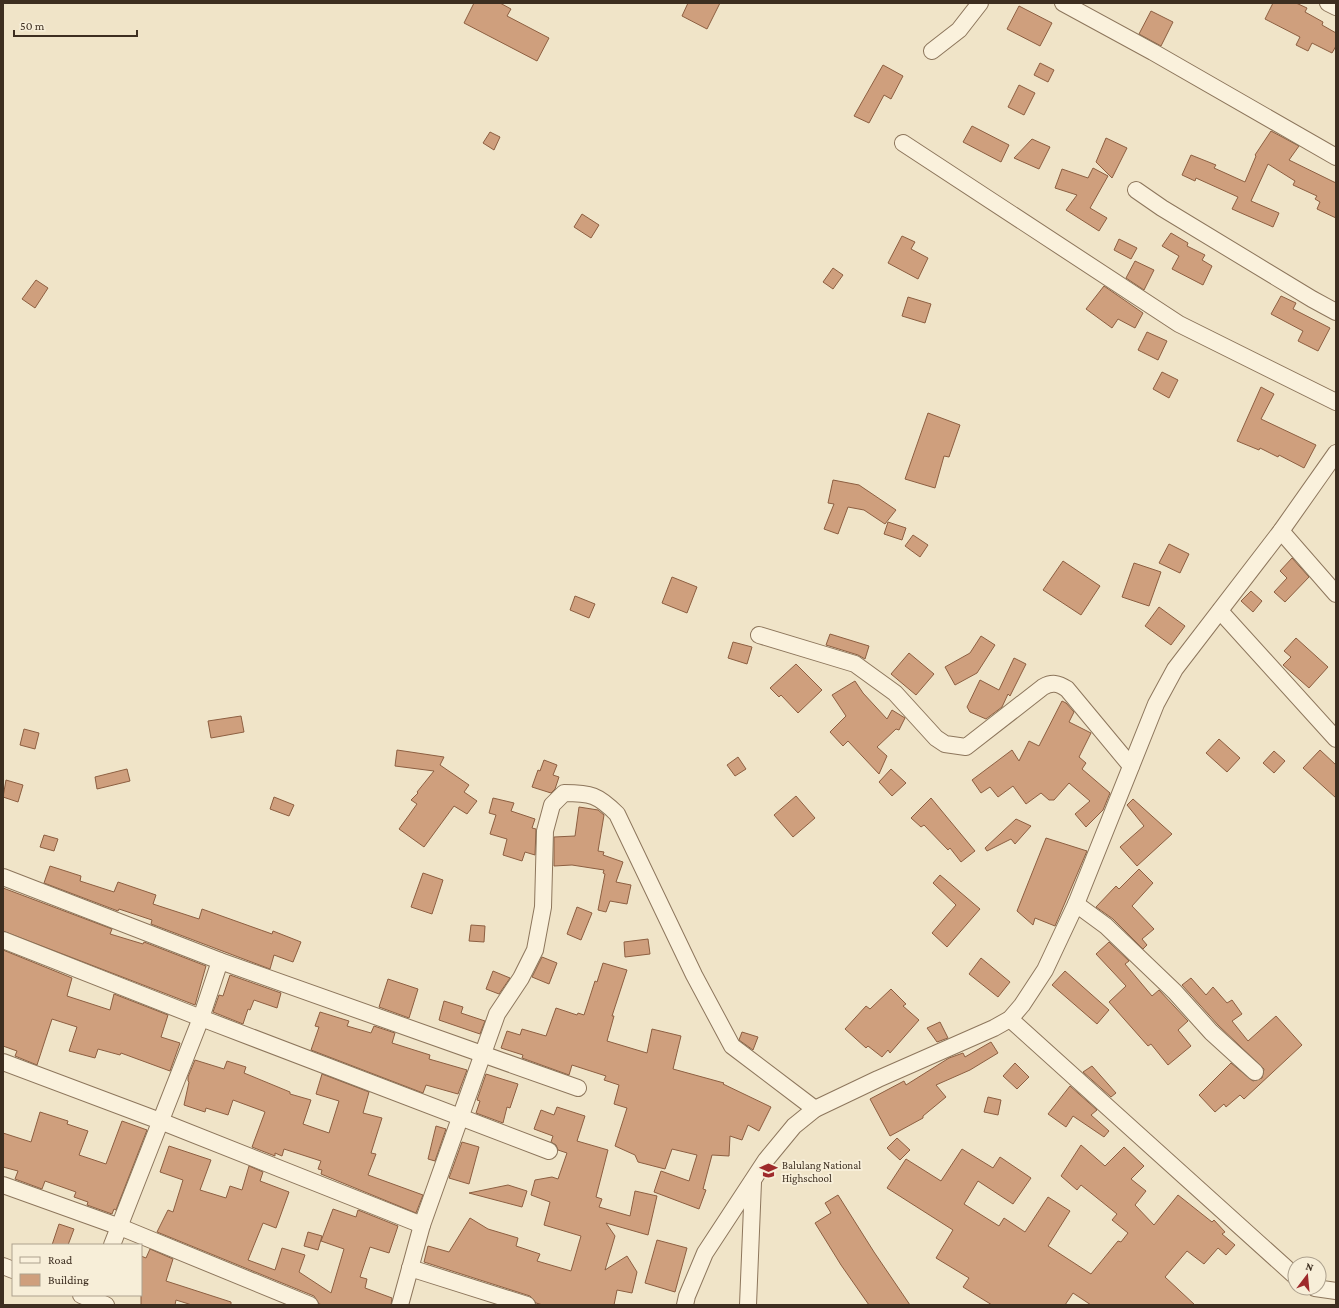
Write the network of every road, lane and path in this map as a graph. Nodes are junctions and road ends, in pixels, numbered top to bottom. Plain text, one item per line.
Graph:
1 (980, 3) edge
2 (1063, 3) edge
3 (1328, 3) edge
4 (1336, 7) edge
5 (932, 51) dead end
6 (903, 143) dead end
7 (1336, 156) edge
8 (1136, 190) dead end
9 (1336, 312) edge
10 (1336, 402) edge
11 (1333, 463) edge
12 (1280, 531) junction
13 (1336, 594) edge
14 (1220, 611) junction
15 (759, 635) dead end
16 (1336, 739) edge
17 (1131, 766) junction
18 (3, 877) edge
19 (1076, 904) junction
20 (3, 940) edge
21 (220, 961) junction
22 (201, 1018) junction
23 (1010, 1019) junction
24 (482, 1054) junction
25 (3, 1062) edge
26 (1255, 1072) dead end
27 (578, 1088) dead end
28 (815, 1109) junction
29 (460, 1117) junction
30 (160, 1121) junction
31 (549, 1151) dead end
32 (753, 1182) junction
33 (3, 1185) edge
34 (422, 1224) junction
35 (120, 1227) junction
36 (112, 1244) edge
37 (410, 1268) junction
38 (1287, 1269) edge
39 (87, 1298) edge
40 (106, 1305) edge
41 (310, 1305) edge
42 (400, 1305) edge
43 (527, 1305) edge
44 (685, 1305) edge
45 (748, 1305) edge

1 - 5 street
2 - 7 street
3 - 4 street
6 - 10 street
8 - 9 street
11 - 12 street
12 - 13 street
12 - 14 street
14 - 16 street
14 - 17 street
15 - 17 street
17 - 19 street
18 - 21 street
19 - 23 street
19 - 26 street
20 - 22 street
21 - 22 street
21 - 24 street
22 - 29 street
22 - 30 street
23 - 28 street
23 - 38 street
24 - 27 street
24 - 28 street
24 - 29 street
25 - 30 street
28 - 32 street
29 - 31 street
29 - 34 street
30 - 34 street
30 - 35 street
32 - 44 street
32 - 45 street
33 - 35 street
34 - 37 street
35 - 36 street
35 - 41 street
37 - 42 street
37 - 43 street
39 - 40 street

